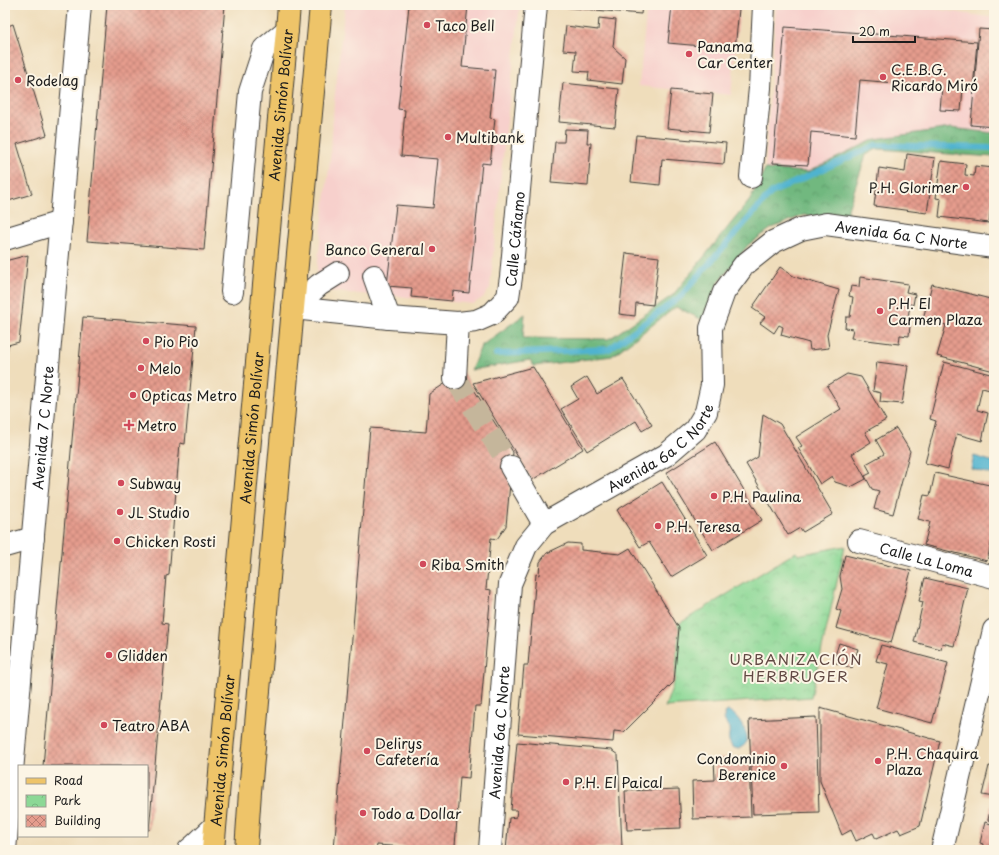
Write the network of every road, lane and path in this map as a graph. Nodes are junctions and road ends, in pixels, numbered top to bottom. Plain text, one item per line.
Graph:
1 (80, 5) edge
2 (289, 5) edge
3 (321, 5) edge
4 (536, 5) edge
5 (764, 5) edge
6 (287, 30) junction
7 (751, 177) dead end
8 (61, 222) junction
9 (5, 239) edge
10 (994, 247) edge
11 (338, 273) dead end
12 (374, 276) dead end
13 (232, 292) dead end
14 (293, 308) junction
15 (389, 318) junction
16 (458, 323) junction
17 (455, 378) tunnel mouth
18 (511, 467) tunnel mouth
19 (544, 524) junction
20 (33, 538) junction
21 (859, 541) dead end
22 (5, 546) edge
23 (994, 577) edge
24 (994, 630) edge
25 (215, 826) junction
26 (248, 848) edge
27 (5, 850) edge
28 (189, 850) edge
29 (213, 850) edge
30 (490, 850) edge
31 (942, 850) edge

1 - 8 street, Avenida 7 C Norte
2 - 6 main road, Avenida Simón Bolívar
3 - 14 main road
4 - 16 street, Calle Cáñamo
5 - 7 street
6 - 13 street
6 - 25 main road, Avenida Simón Bolívar
8 - 9 street
8 - 20 street, Avenida 7 C Norte
10 - 19 street, Avenida 6a C Norte
11 - 14 street
12 - 15 street
14 - 15 street, Calle Cáñamo
14 - 26 main road
15 - 16 street, Calle Cáñamo
16 - 17 street
18 - 19 street
19 - 30 street, Avenida 6a C Norte
20 - 22 street
20 - 27 street, Avenida 7 C Norte
21 - 23 street, Calle La Loma
24 - 31 street
25 - 28 street
25 - 29 main road, Avenida Simón Bolívar

